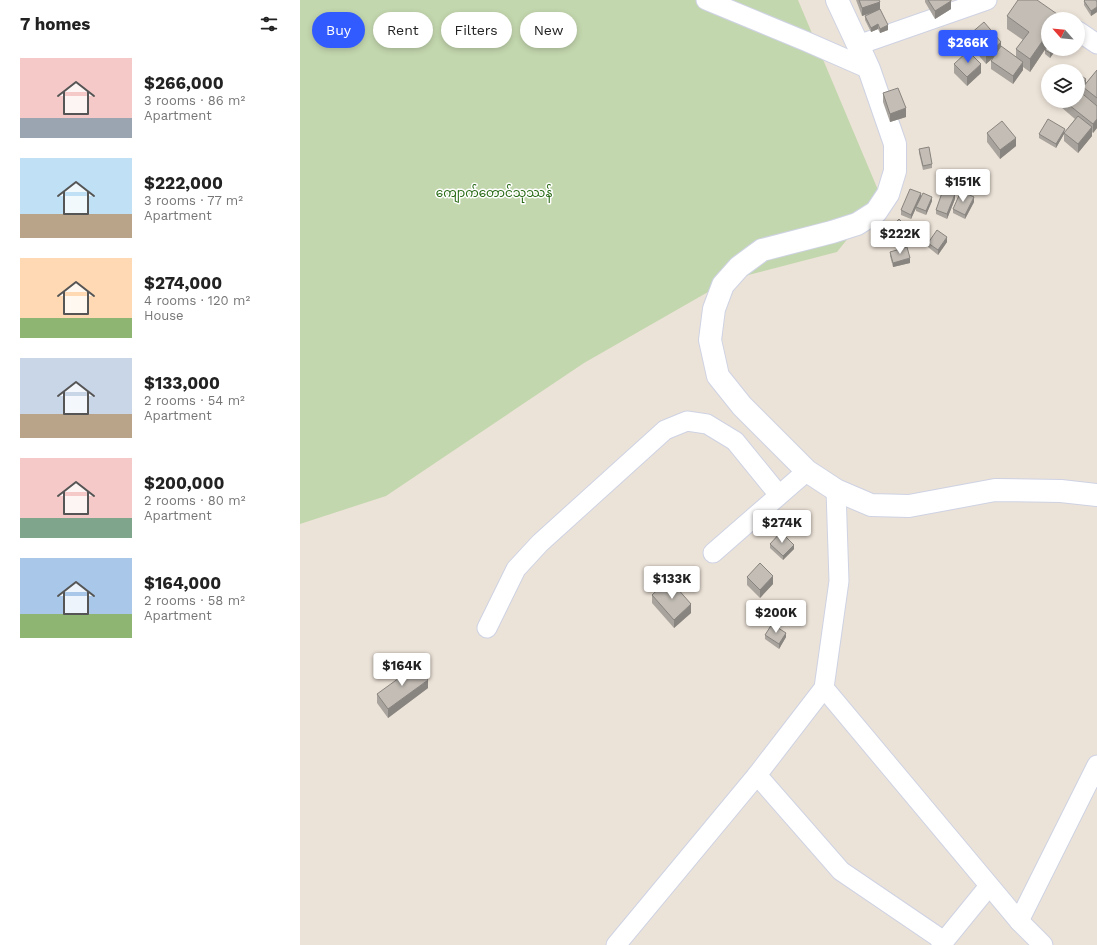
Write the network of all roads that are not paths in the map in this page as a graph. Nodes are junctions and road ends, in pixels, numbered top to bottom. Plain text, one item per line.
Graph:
1 (706, 0) edge
2 (837, 0) edge
3 (987, 0) edge
4 (1085, 36) edge
5 (1097, 44) edge
6 (858, 45) junction
7 (869, 69) junction
8 (807, 470) junction
9 (836, 490) junction
10 (779, 495) junction
11 (1097, 495) edge
12 (713, 553) dead end
13 (487, 628) dead end
14 (824, 688) junction
15 (1097, 765) edge
16 (757, 775) junction
17 (990, 886) junction
18 (1019, 921) junction
19 (943, 943) edge
20 (616, 945) edge
21 (1043, 945) edge

1 - 7 street
2 - 6 street
3 - 6 street
4 - 5 street
6 - 7 street
7 - 8 street
8 - 9 street
8 - 10 street
9 - 11 street
9 - 14 street
10 - 12 street
10 - 13 street
14 - 16 street
14 - 17 street
15 - 18 street
16 - 19 street
16 - 20 street
17 - 18 street
17 - 19 street
18 - 21 street

